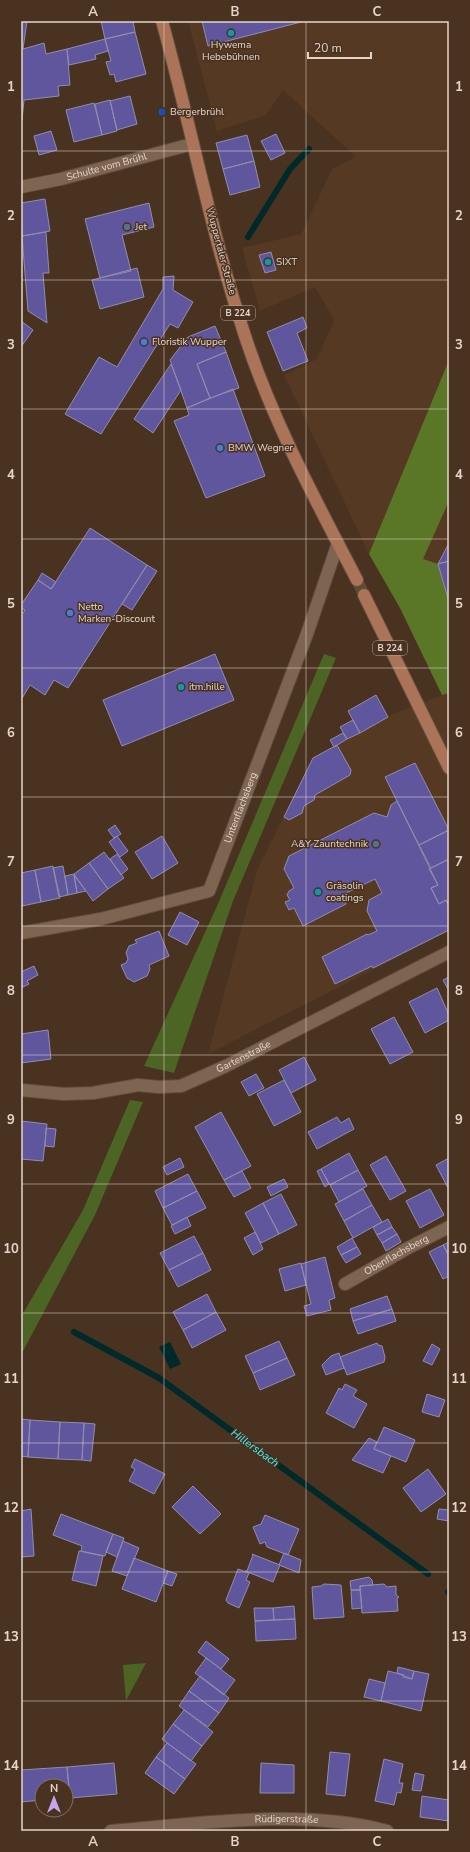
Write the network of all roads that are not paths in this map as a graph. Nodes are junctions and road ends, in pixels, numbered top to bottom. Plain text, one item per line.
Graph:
1 (162, 21) edge
2 (192, 144) junction
3 (21, 186) edge
4 (338, 543) junction
5 (357, 580) tunnel mouth
6 (364, 595) tunnel mouth
7 (449, 768) edge
8 (21, 933) edge
9 (449, 952) edge
10 (21, 1090) edge
11 (449, 1227) edge
12 (345, 1284) dead end
13 (185, 1828) edge
14 (111, 1831) edge
15 (387, 1831) edge

1 - 2 main road, Wuppertaler Straße / B 224
2 - 3 street, Schulte vom Brühl
2 - 4 main road, Wuppertaler Straße / B 224
4 - 5 main road, Wuppertaler Straße / B 224
4 - 8 street, Untenflachsberg
6 - 7 main road, B 224
9 - 10 street, Gartenstraße
11 - 12 street, Obenflachsberg
13 - 14 street, Rüdigerstraße
13 - 15 street, Rüdigerstraße

